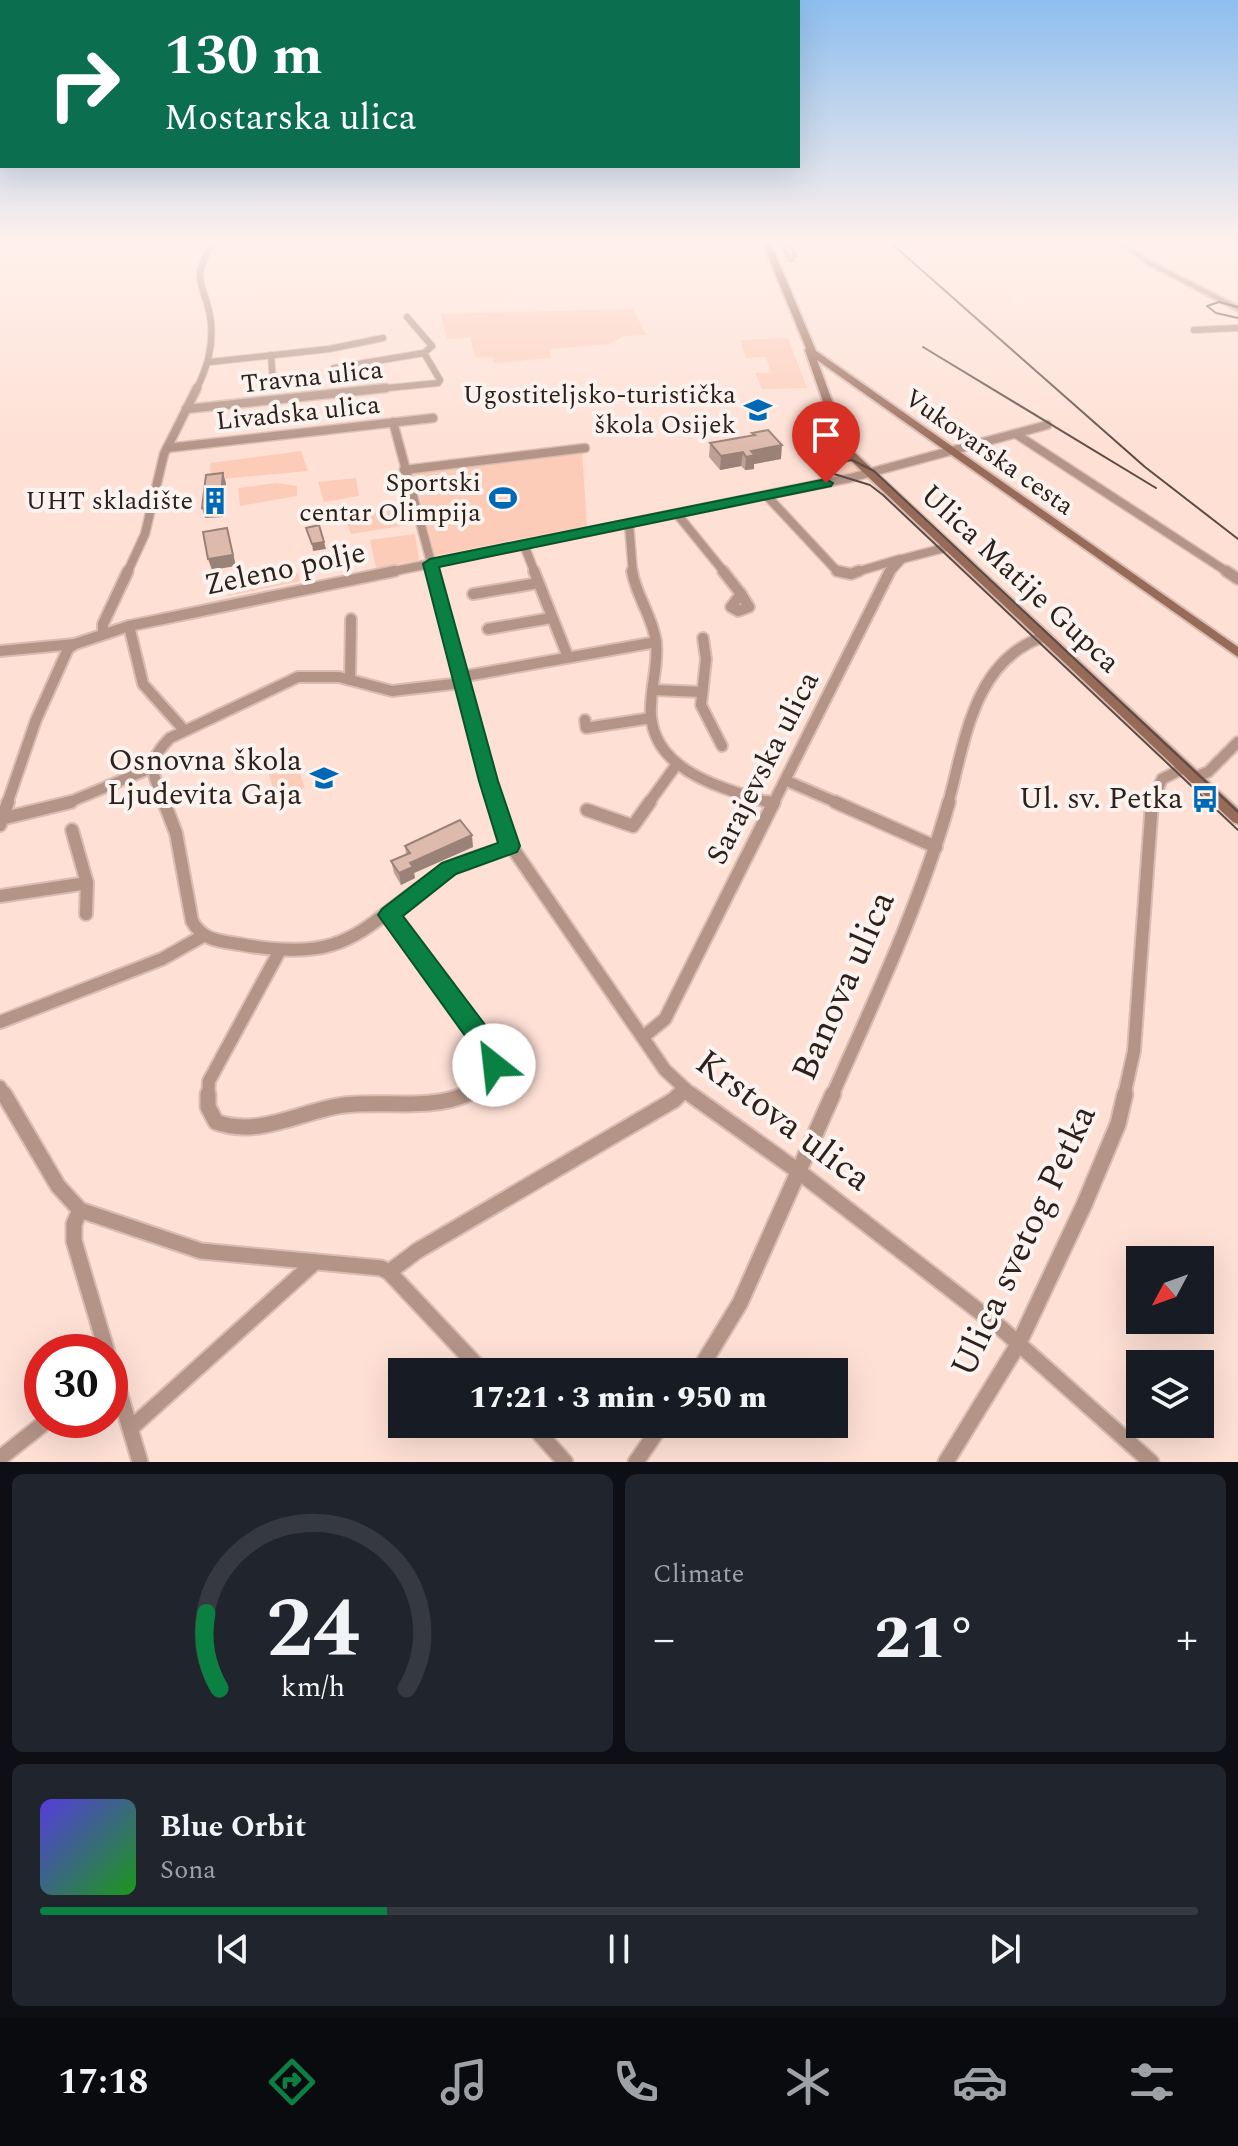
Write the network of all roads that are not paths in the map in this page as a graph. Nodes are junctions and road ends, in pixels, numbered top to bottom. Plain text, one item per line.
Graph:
1 (208, 312) edge
2 (794, 312) edge
3 (407, 317) dead end
4 (1238, 328) edge
5 (1194, 330) dead end
6 (383, 338) dead end
7 (329, 349) junction
8 (809, 350) junction
9 (424, 353) junction
10 (271, 355) junction
11 (210, 362) junction
12 (273, 382) dead end
13 (186, 409) junction
14 (433, 418) dead end
15 (393, 422) junction
16 (1047, 425) dead end
17 (1016, 434) junction
18 (167, 448) junction
19 (585, 448) dead end
20 (952, 452) junction
21 (404, 470) junction
22 (869, 474) junction
23 (766, 495) junction
24 (677, 514) junction
25 (629, 524) junction
26 (524, 545) junction
27 (948, 547) junction
28 (902, 559) junction
29 (430, 564) junction
30 (1238, 579) edge
31 (538, 583) junction
32 (741, 593) dead end
33 (473, 594) dead end
34 (551, 618) junction
35 (351, 619) dead end
36 (129, 626) junction
37 (488, 629) dead end
38 (103, 633) junction
39 (1043, 637) junction
40 (703, 638) dead end
41 (656, 642) junction
42 (75, 644) junction
43 (0, 651) edge
44 (1238, 653) edge
45 (568, 657) junction
46 (350, 680) junction
47 (460, 680) junction
48 (654, 690) junction
49 (702, 692) junction
50 (651, 718) junction
51 (585, 720) dead end
52 (184, 730) junction
53 (1238, 742) edge
54 (722, 746) dead end
55 (677, 764) junction
56 (151, 768) junction
57 (1190, 772) junction
58 (787, 781) junction
59 (773, 804) junction
60 (587, 810) dead end
61 (1238, 818) edge
62 (1, 822) edge
63 (72, 830) dead end
64 (510, 846) junction
65 (936, 847) junction
66 (87, 883) junction
67 (0, 896) edge
68 (86, 914) dead end
69 (389, 915) junction
70 (203, 936) junction
71 (279, 952) junction
72 (0, 1022) edge
73 (643, 1037) junction
74 (0, 1087) edge
75 (684, 1089) junction
76 (798, 1171) junction
77 (80, 1210) junction
78 (315, 1262) junction
79 (389, 1272) junction
80 (102, 1334) edge
81 (1019, 1343) junction
82 (470, 1358) edge
83 (707, 1358) edge
84 (128, 1419) edge
85 (131, 1428) junction
86 (25, 1438) edge
87 (544, 1438) edge
88 (652, 1438) edge
89 (0, 1458) edge
90 (140, 1462) edge
91 (565, 1462) edge
92 (636, 1462) edge
93 (946, 1462) edge
94 (1151, 1462) edge

1 - 11 street
2 - 8 main road
3 - 9 street
4 - 5 street
6 - 7 street
7 - 9 street
7 - 10 street
8 - 20 main road, Vukovarska cesta
8 - 22 main road, Ulica Matije Gupca
9 - 13 street, Travna ulica
10 - 11 street
10 - 12 street
11 - 13 street
13 - 18 street
14 - 15 street, Livadska ulica
15 - 18 street, Livadska ulica
15 - 21 street, Krstova ulica
16 - 17 street, Zeleno polje
17 - 20 street, Zeleno polje
17 - 30 street
18 - 38 street
19 - 21 street
20 - 22 street, Zeleno polje
20 - 44 main road, Vukovarska cesta
21 - 29 street, Krstova ulica
22 - 23 street, Zeleno polje
22 - 27 main road, Ulica Matije Gupca
23 - 24 street, Zeleno polje
23 - 28 street
24 - 25 street, Zeleno polje
24 - 32 street
25 - 26 street, Zeleno polje
25 - 41 street
26 - 29 street, Zeleno polje
26 - 31 street
27 - 28 street
27 - 39 main road, Ulica Matije Gupca
28 - 58 street, Sarajevska ulica
29 - 36 street, Zeleno polje
29 - 47 street, Krstova ulica
31 - 33 street
31 - 34 street
34 - 37 street
34 - 45 street
35 - 46 street
36 - 38 street, Zeleno polje
36 - 52 street
38 - 42 street, Zeleno polje
39 - 57 main road, Ulica Matije Gupca
39 - 65 street, Banova ulica
40 - 49 street
41 - 45 street
41 - 48 street
42 - 43 street, Zeleno polje
42 - 62 street
45 - 47 street
46 - 47 street
46 - 52 street
47 - 64 street, Krstova ulica
48 - 49 street
48 - 50 street
49 - 54 street
50 - 51 street
50 - 55 street
52 - 56 street
53 - 57 street, Ulica svetog Petka
55 - 59 street
55 - 60 street
56 - 62 street
56 - 70 street
57 - 61 main road, Ulica Matije Gupca
57 - 81 street, Ulica svetog Petka
58 - 59 street, Sarajevska ulica
58 - 65 street
59 - 73 street, Sarajevska ulica
63 - 66 street
64 - 69 street
64 - 73 street, Krstova ulica
65 - 76 street, Banova ulica
66 - 67 street
66 - 68 street
69 - 71 street
69 - 71 street
70 - 71 street
70 - 72 street
73 - 75 street, Krstova ulica
74 - 77 street
75 - 76 street, Krstova ulica
75 - 79 street
76 - 81 street, Krstova ulica
76 - 83 street, Banova ulica
77 - 78 street
77 - 80 street
78 - 79 street
78 - 85 street
79 - 82 street
81 - 93 street, Ulica svetog Petka
81 - 94 street, Krstova ulica
84 - 85 street
85 - 90 street
86 - 89 street
87 - 91 street
88 - 92 street

